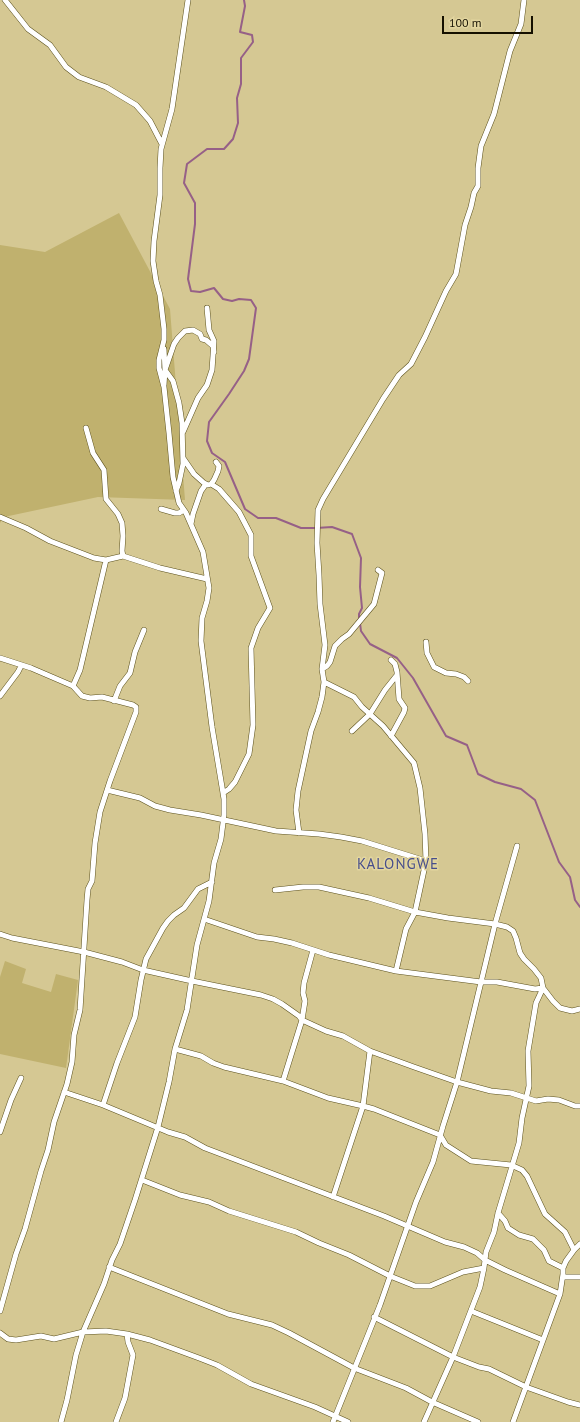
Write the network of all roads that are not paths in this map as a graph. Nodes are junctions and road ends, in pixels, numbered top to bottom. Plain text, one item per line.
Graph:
1 (5, 0) edge
2 (188, 0) edge
3 (524, 0) edge
4 (162, 144) junction
5 (207, 308) dead end
6 (164, 340) junction
7 (214, 352) junction
8 (166, 370) junction
9 (164, 387) junction
10 (86, 428) dead end
11 (182, 435) junction
12 (182, 456) junction
13 (216, 462) dead end
14 (208, 484) junction
15 (176, 491) junction
16 (162, 509) dead end
17 (184, 510) junction
18 (0, 517) edge
19 (191, 524) junction
20 (123, 556) junction
21 (106, 560) junction
22 (378, 570) dead end
23 (207, 579) junction
24 (144, 630) dead end
25 (426, 642) dead end
26 (0, 658) edge
27 (392, 660) dead end
28 (21, 666) junction
29 (322, 669) junction
30 (397, 675) junction
31 (468, 681) dead end
32 (324, 682) junction
33 (73, 686) junction
34 (0, 696) edge
35 (114, 700) junction
36 (370, 714) junction
37 (352, 731) dead end
38 (391, 736) junction
39 (107, 790) junction
40 (223, 793) junction
41 (223, 820) junction
42 (299, 833) junction
43 (517, 846) dead end
44 (426, 862) junction
45 (212, 882) junction
46 (275, 890) dead end
47 (415, 912) junction
48 (204, 918) junction
49 (495, 924) junction
50 (0, 934) edge
51 (313, 950) junction
52 (84, 952) junction
53 (143, 970) junction
54 (396, 971) junction
55 (192, 981) junction
56 (481, 982) junction
57 (543, 988) junction
58 (580, 1009) edge
59 (302, 1020) junction
60 (175, 1049) junction
61 (370, 1051) junction
62 (21, 1078) dead end
63 (283, 1081) junction
64 (457, 1082) junction
65 (64, 1092) junction
66 (527, 1097) junction
67 (103, 1105) junction
68 (363, 1106) junction
69 (580, 1106) edge
70 (158, 1127) junction
71 (0, 1132) edge
72 (440, 1135) junction
73 (511, 1165) junction
74 (142, 1180) junction
75 (333, 1197) junction
76 (498, 1213) junction
77 (408, 1226) junction
78 (580, 1244) edge
79 (574, 1250) junction
80 (485, 1260) junction
81 (109, 1267) junction
82 (484, 1268) junction
83 (563, 1268) junction
84 (390, 1276) junction
85 (563, 1277) junction
86 (580, 1277) edge
87 (560, 1294) junction
88 (0, 1311) edge
89 (471, 1311) junction
90 (374, 1317) junction
91 (83, 1332) junction
92 (0, 1333) edge
93 (127, 1334) junction
94 (543, 1340) junction
95 (453, 1357) junction
96 (354, 1368) junction
97 (526, 1387) junction
98 (432, 1402) junction
99 (580, 1405) edge
100 (335, 1416) junction
101 (61, 1422) edge
102 (116, 1422) edge
103 (333, 1422) edge
104 (348, 1422) edge
105 (424, 1422) edge
106 (478, 1422) edge
107 (513, 1422) edge

1 - 4 street
2 - 4 street
3 - 29 street
4 - 6 street
5 - 7 street
6 - 8 street
6 - 9 street
7 - 8 street
7 - 11 street
8 - 9 street
8 - 11 street
9 - 15 street
10 - 20 street
11 - 12 street
12 - 14 street
12 - 15 street
13 - 14 street
14 - 19 street
14 - 40 street
15 - 17 street
16 - 17 street
17 - 19 street
18 - 21 street
19 - 23 street
20 - 21 street
20 - 23 street
21 - 33 street
22 - 29 street
23 - 40 street
24 - 35 street
25 - 31 street
26 - 28 street
27 - 30 street
28 - 33 street
28 - 34 street
29 - 32 street
30 - 36 street
30 - 38 street
32 - 36 street
32 - 42 street
33 - 35 street
35 - 39 street
36 - 37 street
36 - 38 street
38 - 44 street
39 - 41 street
39 - 52 street
40 - 41 street
41 - 42 street
41 - 45 street
42 - 44 street
43 - 49 street
44 - 47 street
45 - 48 street
45 - 53 street
46 - 47 street
47 - 49 street
47 - 54 street
48 - 51 street
48 - 55 street
49 - 56 street
49 - 57 street
50 - 52 street
51 - 54 street
51 - 59 street
52 - 53 street
52 - 65 street
53 - 55 street
53 - 67 street
54 - 56 street
55 - 59 street
55 - 60 street
56 - 57 street
56 - 64 street
57 - 58 street
57 - 66 street
59 - 61 street
59 - 63 street
60 - 63 street
60 - 70 street
61 - 64 street
61 - 68 street
62 - 71 street
63 - 68 street
64 - 66 street
64 - 72 street
65 - 67 street
65 - 88 street
66 - 69 street
66 - 73 street
67 - 70 street
68 - 72 street
68 - 75 street
70 - 74 street
70 - 75 street
72 - 73 street
72 - 77 street
73 - 76 street
73 - 79 street
74 - 81 street
74 - 84 street
75 - 77 street
76 - 80 street
76 - 83 street
77 - 80 street
77 - 84 street
78 - 79 street
79 - 83 street
80 - 82 street
80 - 87 street
81 - 91 street
81 - 96 street
82 - 84 street
82 - 89 street
83 - 85 street
84 - 90 street
85 - 86 street
85 - 87 street
87 - 94 street
89 - 94 street
89 - 95 street
90 - 95 street
90 - 96 street
91 - 92 street
91 - 93 street
91 - 101 street
93 - 100 street
93 - 102 street
94 - 97 street
95 - 97 street
95 - 98 street
96 - 98 street
96 - 100 street
97 - 99 street
97 - 107 street
98 - 105 street
98 - 106 street
100 - 103 street
100 - 104 street

